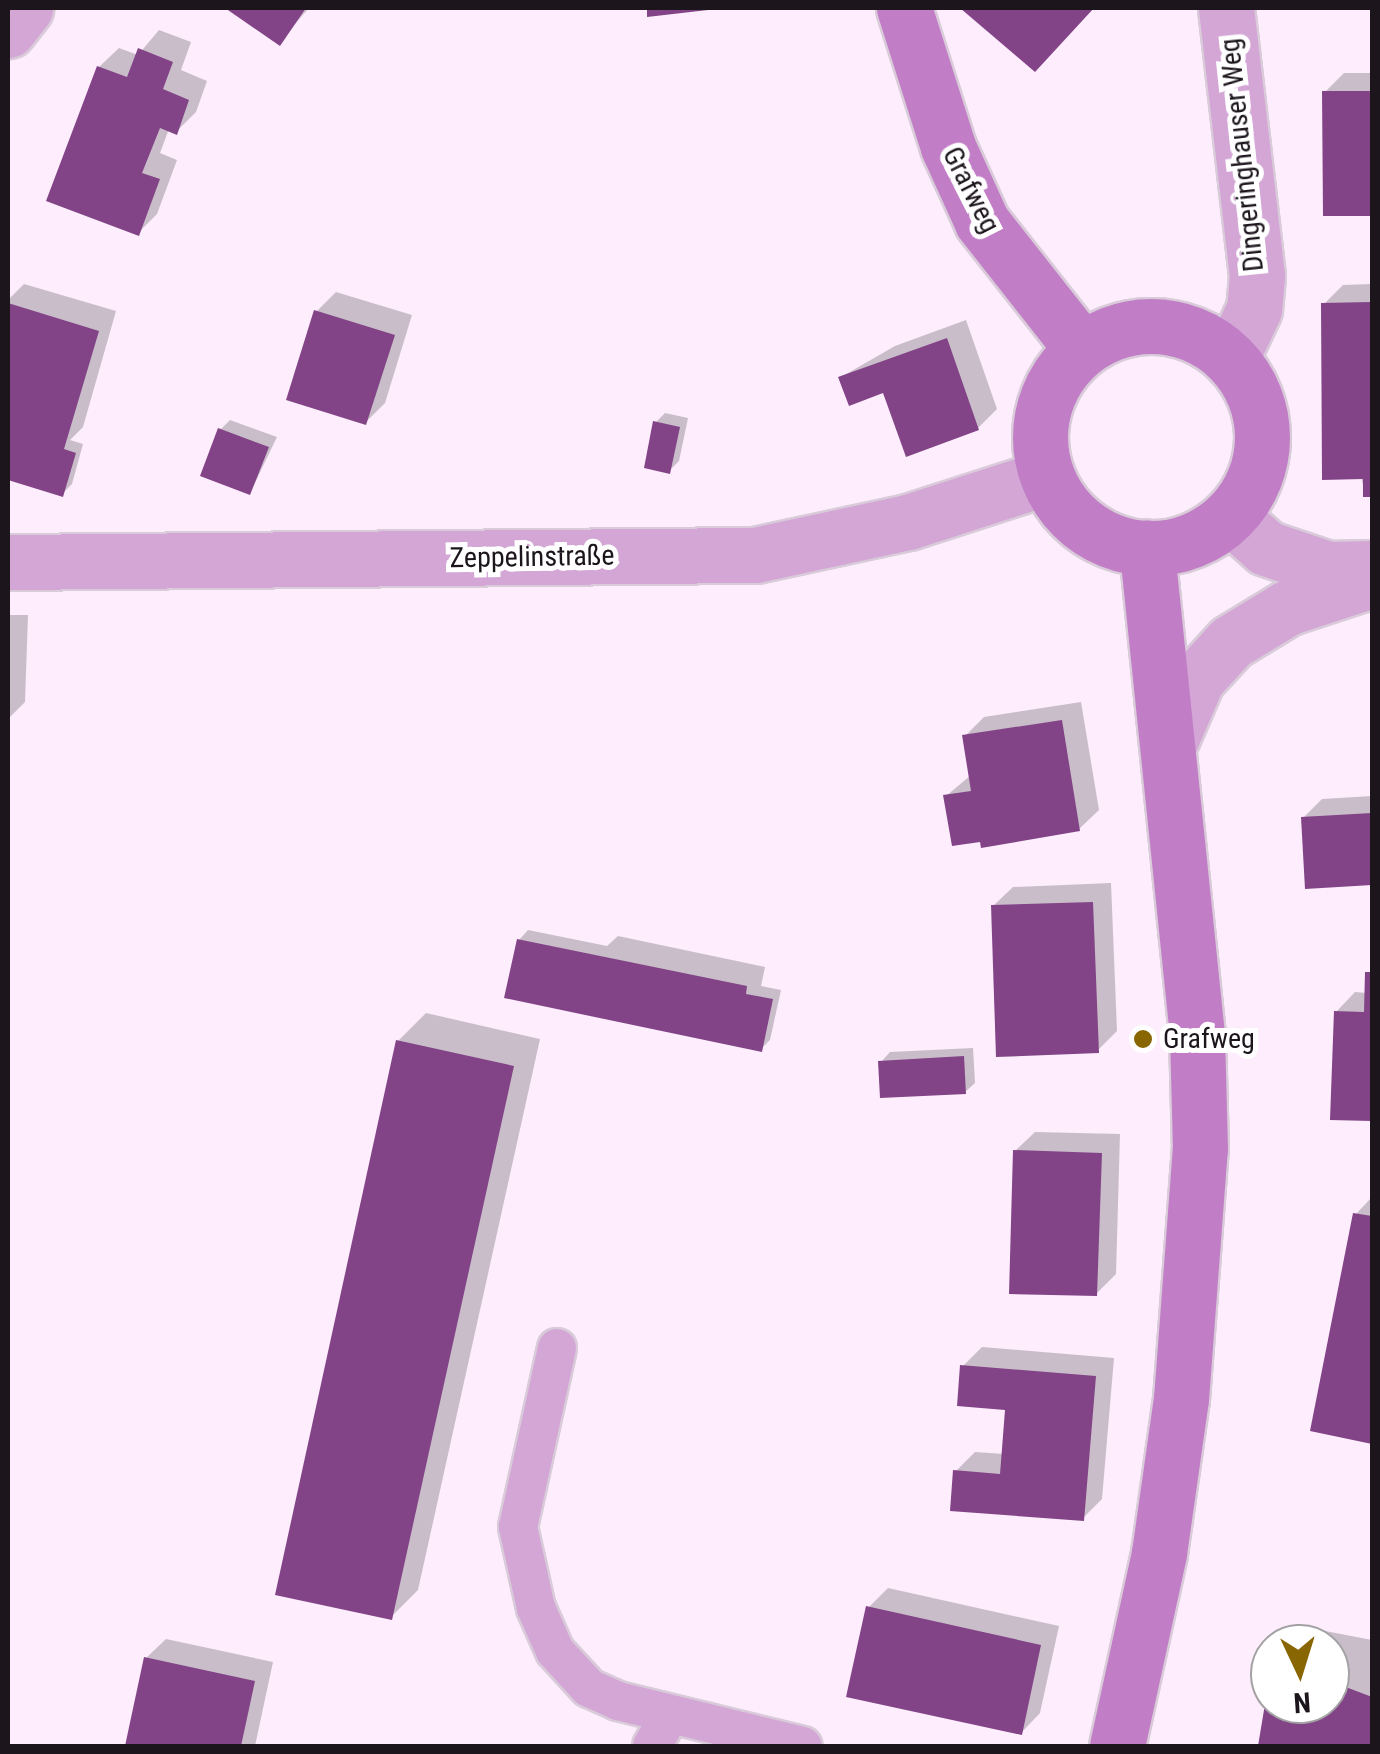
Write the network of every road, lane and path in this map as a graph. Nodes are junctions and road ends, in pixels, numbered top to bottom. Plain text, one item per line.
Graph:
1 (25, 8) edge
2 (904, 8) edge
3 (1226, 8) edge
4 (8, 30) edge
5 (1082, 349) junction
6 (1230, 358) junction
7 (1047, 478) junction
8 (1230, 516) junction
9 (1147, 548) junction
10 (8, 562) edge
11 (1372, 568) edge
12 (1372, 580) edge
13 (1168, 746) junction
14 (557, 1348) dead end
15 (661, 1731) edge
16 (803, 1746) edge
17 (1117, 1746) edge

1 - 4 street
2 - 5 main road, Grafweg
3 - 6 street, Dingeringhauser Weg
5 - 6 main road
5 - 7 main road
6 - 8 main road
7 - 9 main road
7 - 10 street, Zeppelinstraße
8 - 9 main road
8 - 11 street
9 - 13 main road
12 - 13 street
13 - 17 main road
14 - 15 lane
15 - 16 lane

